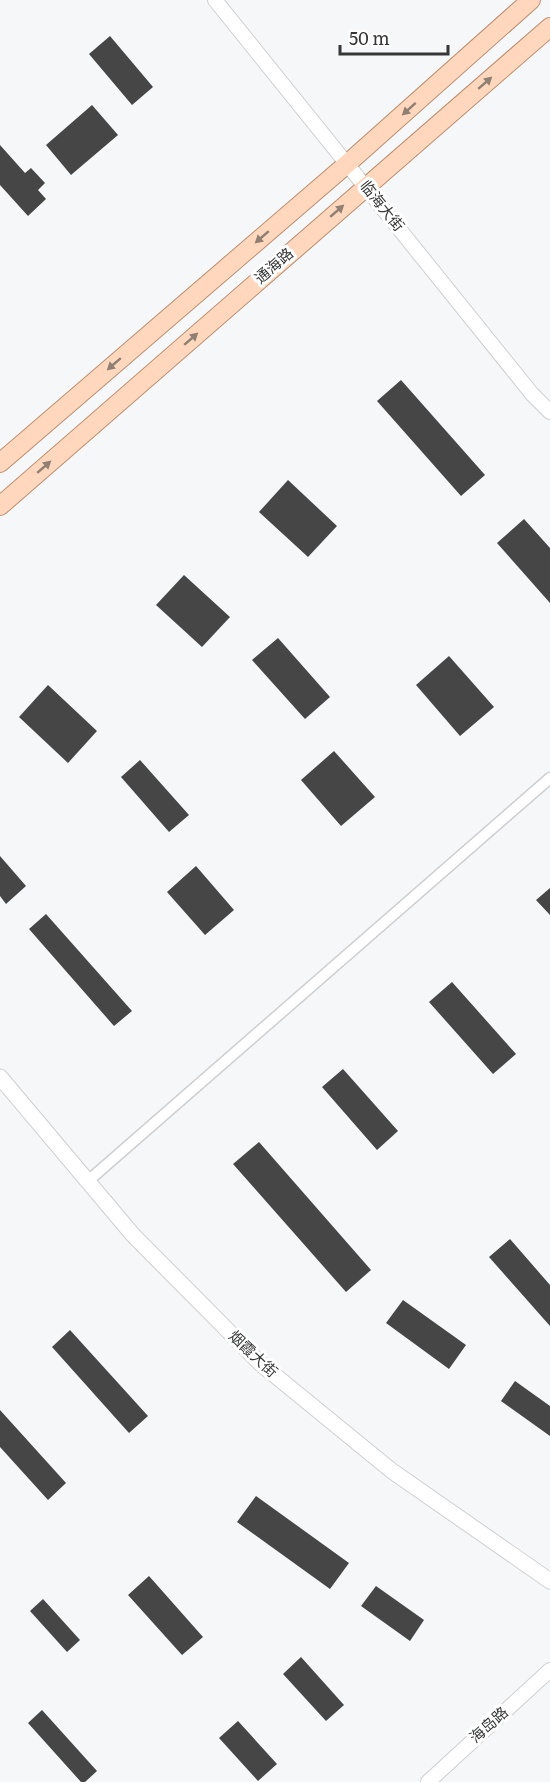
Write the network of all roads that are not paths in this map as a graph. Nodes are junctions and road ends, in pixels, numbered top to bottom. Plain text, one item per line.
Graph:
1 (215, 0) edge
2 (531, 0) edge
3 (550, 27) edge
4 (347, 164) junction
5 (366, 186) junction
6 (550, 412) edge
7 (0, 463) edge
8 (0, 506) edge
9 (550, 778) edge
10 (0, 1077) edge
11 (88, 1181) junction
12 (550, 1581) edge
13 (550, 1670) edge
14 (428, 1782) edge

1 - 4 street, 临海大街
2 -> 4 main road, 通海路
5 -> 3 main road, 通海路
4 - 5 street, 临海大街
4 -> 7 main road, 通海路
5 - 6 street, 临海大街
8 -> 5 main road, 通海路
9 - 11 street
10 - 11 main road, 烟霞大街
11 - 12 main road, 烟霞大街
13 - 14 street, 海岛路

